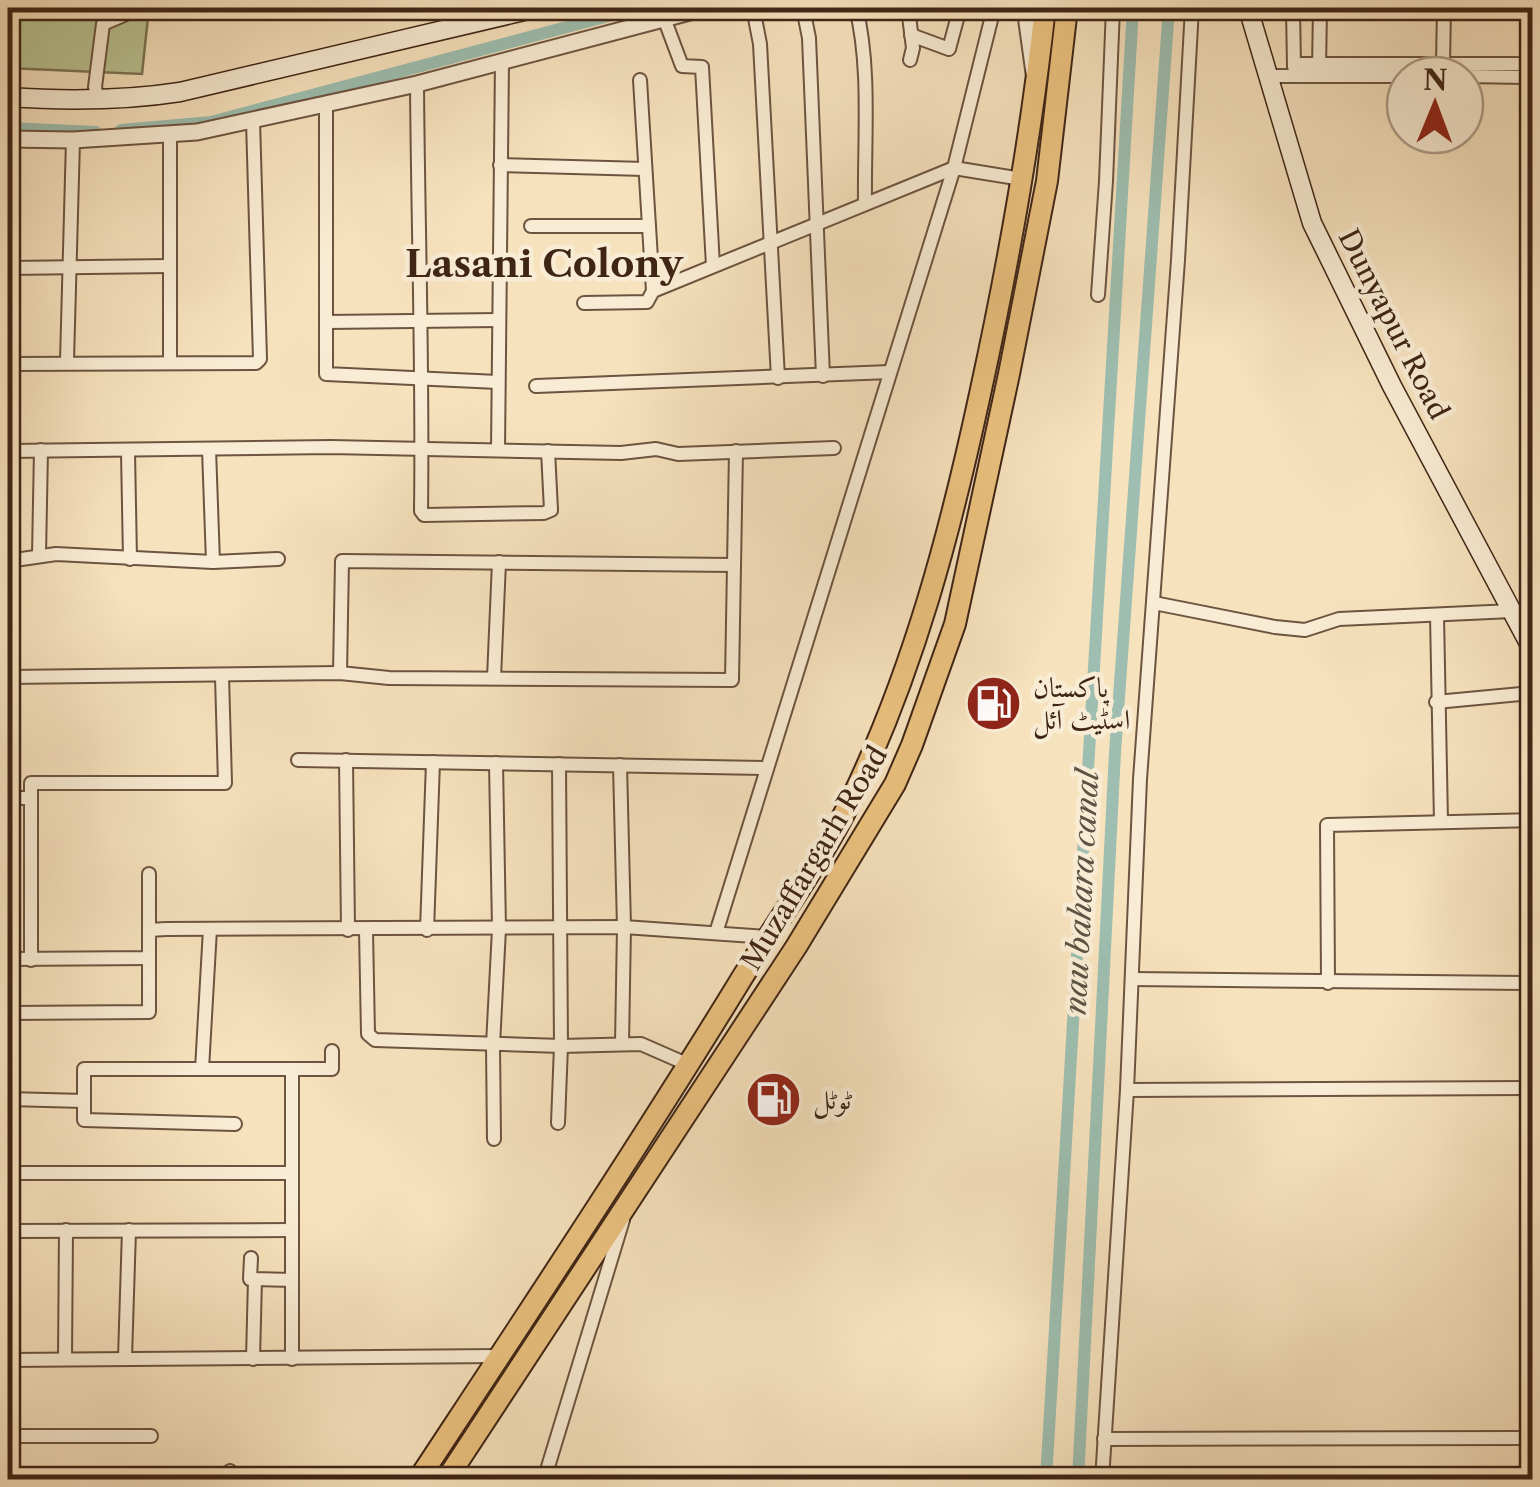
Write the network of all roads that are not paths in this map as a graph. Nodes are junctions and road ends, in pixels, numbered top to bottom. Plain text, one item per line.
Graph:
1 (132, 8) edge
2 (537, 8) edge
3 (705, 8) edge
4 (753, 8) edge
5 (803, 8) edge
6 (856, 8) edge
7 (908, 8) edge
8 (960, 8) edge
9 (994, 8) edge
10 (1025, 8) edge
11 (1045, 8) edge
12 (1067, 8) edge
13 (1114, 8) edge
14 (1192, 8) edge
15 (1248, 8) edge
16 (1293, 8) edge
17 (1320, 8) edge
18 (1444, 8) edge
19 (664, 18) junction
20 (911, 35) junction
21 (1443, 55) edge
22 (910, 60) dead end
23 (502, 61) junction
24 (1485, 64) edge
25 (1532, 64) edge
26 (1385, 67) edge
27 (1294, 69) junction
28 (1319, 70) junction
29 (1385, 75) edge
30 (1268, 76) junction
31 (1485, 76) edge
32 (1532, 76) edge
33 (640, 80) dead end
34 (417, 84) junction
35 (1037, 86) junction
36 (8, 97) edge
37 (98, 100) junction
38 (326, 104) junction
39 (252, 121) junction
40 (170, 134) junction
41 (8, 139) edge
42 (74, 140) junction
43 (500, 165) junction
44 (954, 168) junction
45 (646, 169) junction
46 (1022, 179) junction
47 (866, 204) junction
48 (818, 224) junction
49 (532, 226) dead end
50 (649, 226) junction
51 (771, 242) junction
52 (169, 266) junction
53 (714, 266) junction
54 (68, 267) junction
55 (8, 268) edge
56 (653, 291) junction
57 (1098, 295) dead end
58 (584, 303) dead end
59 (420, 320) junction
60 (499, 320) junction
61 (326, 322) junction
62 (66, 361) junction
63 (170, 362) junction
64 (8, 364) edge
65 (986, 370) junction
66 (890, 372) junction
67 (1008, 374) junction
68 (824, 376) junction
69 (778, 378) junction
70 (423, 379) junction
71 (498, 382) junction
72 (536, 386) dead end
73 (834, 448) dead end
74 (209, 449) junction
75 (422, 449) junction
76 (8, 450) edge
77 (40, 450) junction
78 (498, 450) junction
79 (548, 451) junction
80 (736, 451) junction
81 (128, 452) junction
82 (39, 555) junction
83 (130, 559) junction
84 (278, 559) dead end
85 (8, 561) edge
86 (213, 562) junction
87 (499, 562) junction
88 (734, 565) junction
89 (1154, 603) junction
90 (1512, 610) junction
91 (1437, 615) junction
92 (1532, 649) edge
93 (340, 673) junction
94 (222, 676) junction
95 (8, 677) edge
96 (494, 678) junction
97 (1532, 693) edge
98 (1436, 702) junction
99 (298, 760) dead end
100 (346, 760) junction
101 (433, 762) junction
102 (496, 763) junction
103 (559, 764) junction
104 (620, 765) junction
105 (767, 768) junction
106 (8, 798) edge
107 (31, 798) junction
108 (1532, 820) edge
109 (1440, 822) junction
110 (148, 874) dead end
111 (624, 927) junction
112 (499, 929) junction
113 (150, 930) junction
114 (210, 930) junction
115 (348, 930) junction
116 (366, 930) junction
117 (427, 930) junction
118 (560, 930) junction
119 (716, 933) junction
120 (768, 936) junction
121 (150, 958) junction
122 (8, 960) edge
123 (31, 960) junction
124 (1132, 980) junction
125 (1532, 983) edge
126 (1328, 984) junction
127 (8, 1013) edge
128 (622, 1044) junction
129 (493, 1045) junction
130 (561, 1046) junction
131 (332, 1050) dead end
132 (689, 1064) junction
133 (202, 1069) junction
134 (292, 1069) junction
135 (1532, 1088) edge
136 (1127, 1090) junction
137 (8, 1098) edge
138 (84, 1101) junction
139 (558, 1123) dead end
140 (235, 1124) dead end
141 (494, 1139) dead end
142 (8, 1173) edge
143 (292, 1173) junction
144 (626, 1208) junction
145 (66, 1230) junction
146 (129, 1230) junction
147 (292, 1230) junction
148 (8, 1231) edge
149 (251, 1258) dead end
150 (255, 1279) junction
151 (292, 1280) junction
152 (499, 1356) junction
153 (124, 1358) junction
154 (65, 1359) junction
155 (253, 1359) junction
156 (292, 1359) junction
157 (8, 1360) edge
158 (8, 1436) edge
159 (151, 1436) dead end
160 (1532, 1438) edge
161 (1104, 1439) junction
162 (418, 1480) edge
163 (446, 1480) edge
164 (544, 1480) edge
165 (1102, 1480) edge

1 - 37 street
2 - 37 main road
3 - 19 street
4 - 51 street
5 - 48 street
6 - 47 street
7 - 20 street
8 - 20 street
9 - 44 street
10 - 35 street
11 - 35 main road, Muzaffargarh Road
12 - 67 main road, Muzaffargarh Road
13 - 57 street
14 - 89 street
15 - 30 main road, Dunyapur Road
16 - 27 street
17 - 28 street
18 - 21 street
19 - 23 street
19 - 53 street
20 - 22 street
23 - 34 street
23 - 43 street
24 - 25 street
26 - 28 street
27 - 28 street
27 - 30 street
28 - 29 street
30 - 90 main road, Dunyapur Road
31 - 32 street
33 - 45 street
34 - 38 street
34 - 59 street
35 - 46 main road, Muzaffargarh Road
36 - 37 main road
38 - 39 street
38 - 61 street
39 - 40 street
39 - 63 street
40 - 42 street
40 - 52 street
41 - 42 street
42 - 54 street
43 - 45 street
43 - 60 street
44 - 46 street
44 - 47 street
44 - 66 street
45 - 50 street
46 - 65 main road, Muzaffargarh Road
47 - 48 street
48 - 51 street
48 - 68 street
49 - 50 street
50 - 56 street
51 - 53 street
51 - 69 street
52 - 54 street
52 - 63 street
53 - 56 street
54 - 55 street
54 - 62 street
56 - 58 street
59 - 60 street
59 - 61 street
59 - 70 street
60 - 71 street
61 - 70 street
62 - 63 street
62 - 64 street
65 - 67 main road
65 - 120 main road, Muzaffargarh Road
66 - 68 street
66 - 105 street
67 - 144 main road, Muzaffargarh Road
68 - 69 street
69 - 72 street
70 - 71 street
70 - 75 street
71 - 78 street
73 - 80 street
74 - 75 street
74 - 81 street
74 - 86 street
75 - 78 street
75 - 79 street
76 - 77 street
77 - 81 street
77 - 82 street
78 - 79 street
79 - 80 street
80 - 88 street
81 - 83 street
82 - 83 street
82 - 85 street
83 - 86 street
84 - 86 street
87 - 88 street
87 - 93 street
87 - 96 street
88 - 96 street
89 - 91 street
89 - 124 street
90 - 91 street
90 - 92 main road, Dunyapur Road
91 - 98 street
93 - 94 street
93 - 96 street
94 - 95 street
94 - 107 street
97 - 98 street
98 - 109 street
99 - 100 street
100 - 101 street
100 - 115 street
101 - 102 street
101 - 117 street
102 - 103 street
102 - 112 street
103 - 104 street
103 - 118 street
104 - 105 street
104 - 111 street
105 - 119 street
106 - 107 street
107 - 123 street
108 - 109 street
109 - 126 street
110 - 113 street
111 - 118 street
111 - 119 street
111 - 128 street
112 - 117 street
112 - 118 street
112 - 129 street
113 - 114 street
113 - 121 street
114 - 115 street
114 - 133 street
115 - 116 street
116 - 117 street
116 - 129 street
118 - 130 street
119 - 120 street
120 - 132 main road, Muzaffargarh Road
121 - 123 street
121 - 127 street
122 - 123 street
124 - 126 street
124 - 136 street
125 - 126 street
128 - 130 street
128 - 132 street
129 - 130 street
129 - 141 street
130 - 139 street
131 - 134 street
132 - 152 main road, Muzaffargarh Road
133 - 134 street
133 - 138 street
134 - 143 street
135 - 136 street
136 - 161 street
137 - 138 street
138 - 140 street
142 - 143 street
143 - 147 street
144 - 163 main road, Muzaffargarh Road
144 - 164 street
145 - 146 street
145 - 148 street
145 - 154 street
146 - 147 street
146 - 153 street
147 - 151 street
149 - 150 street
150 - 151 street
150 - 155 street
151 - 156 street
152 - 156 street
152 - 162 main road, Muzaffargarh Road
153 - 154 street
153 - 155 street
154 - 157 street
155 - 156 street
158 - 159 street
160 - 161 street
161 - 165 street

